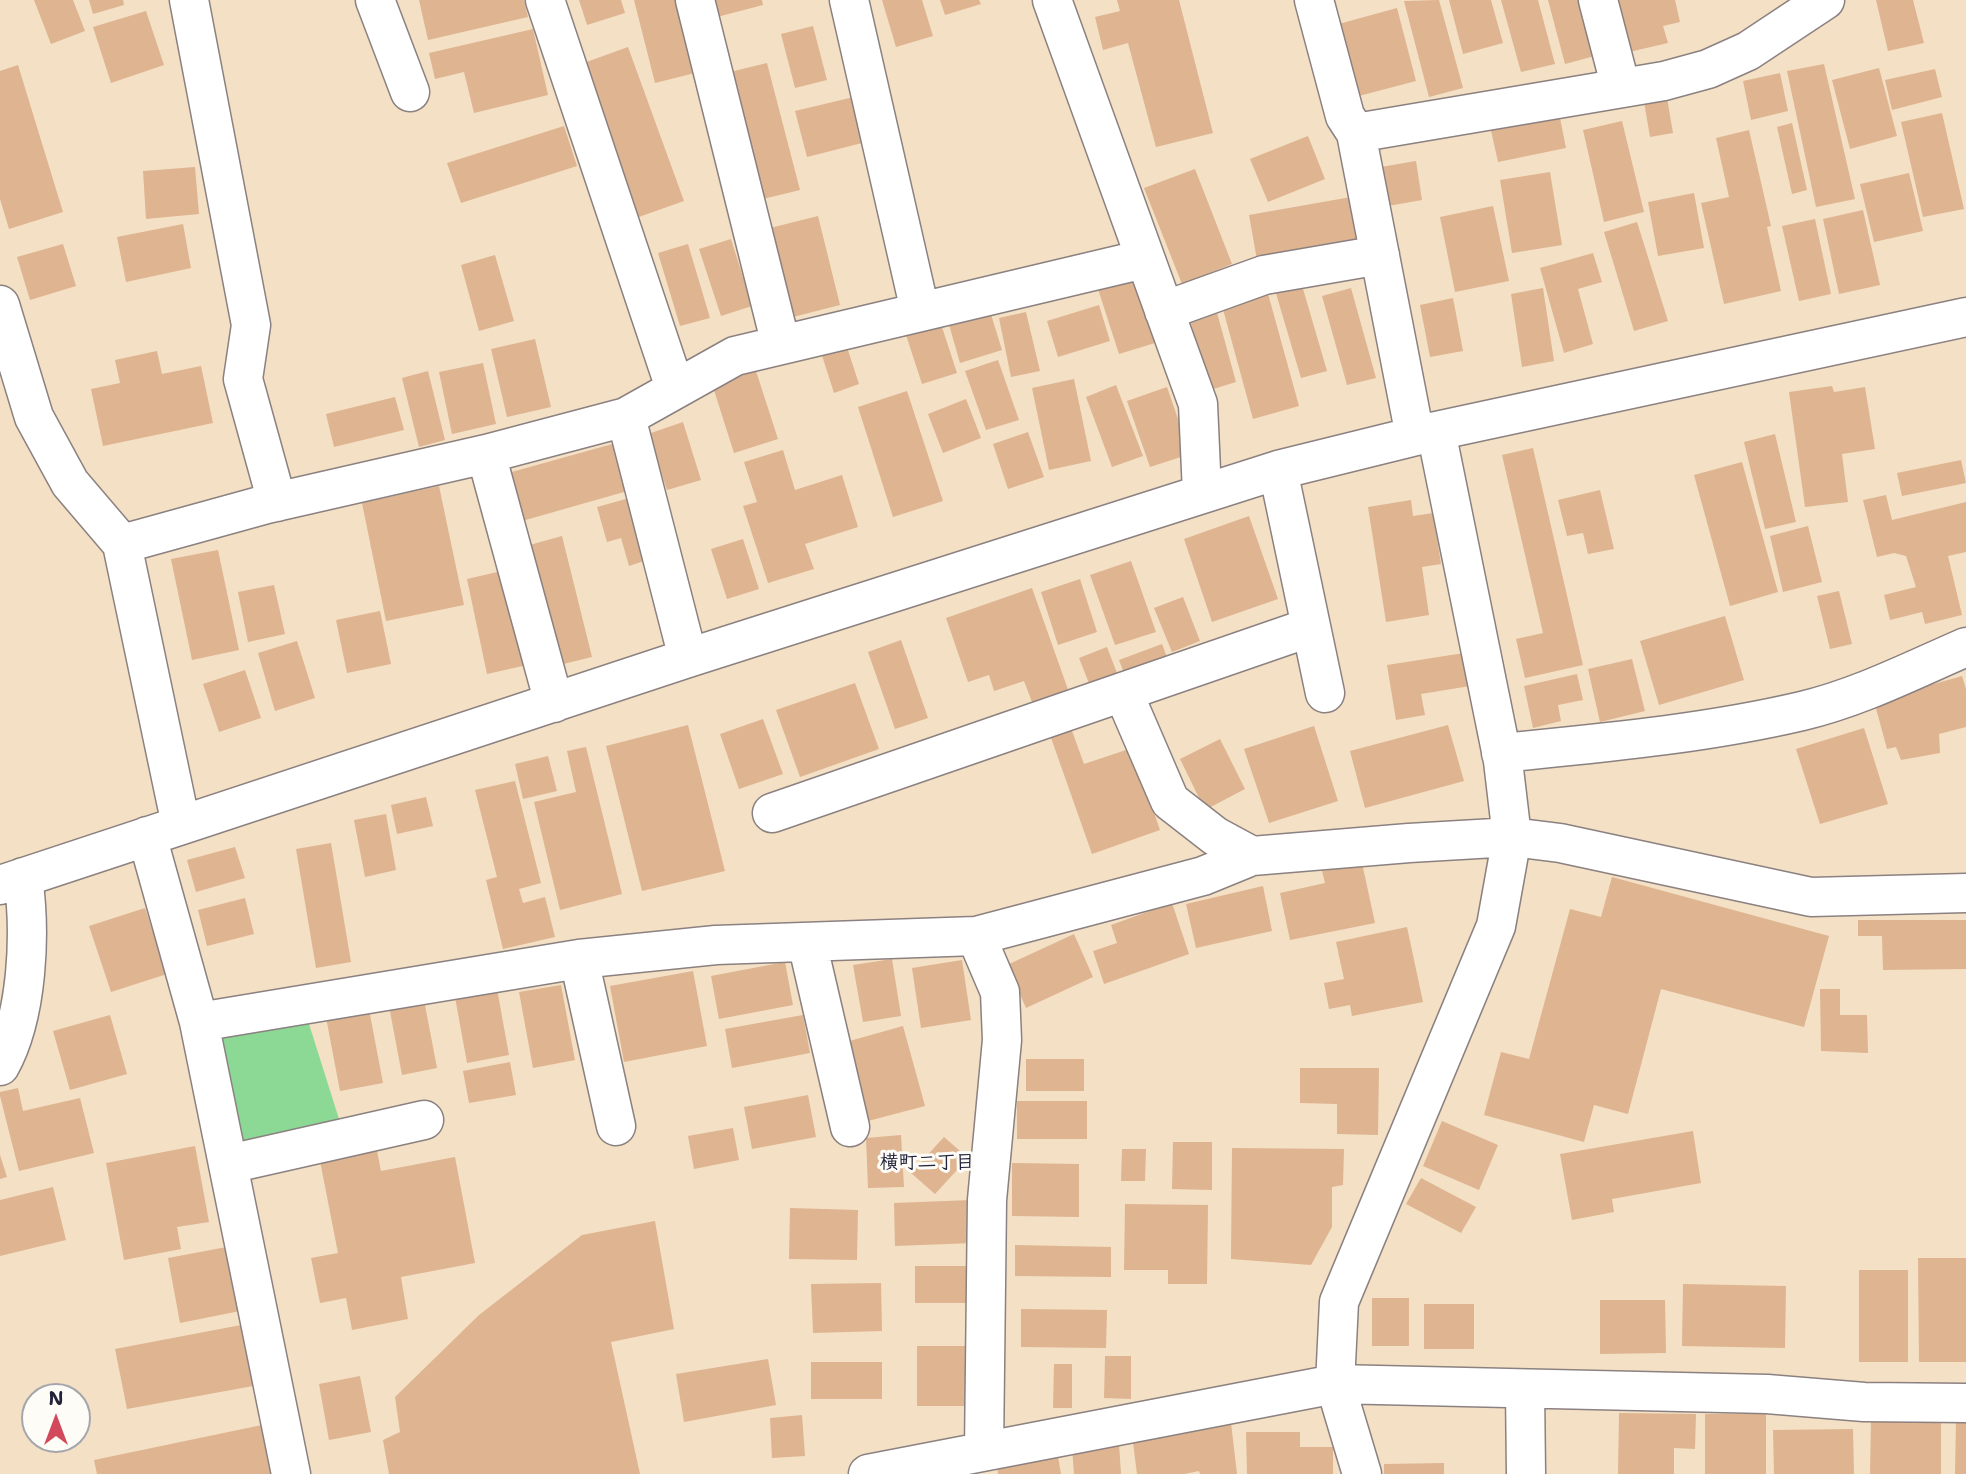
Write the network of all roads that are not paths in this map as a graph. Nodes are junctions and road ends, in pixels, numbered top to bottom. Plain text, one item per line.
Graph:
1 (189, 0) edge
2 (375, 0) edge
3 (545, 0) edge
4 (695, 0) edge
5 (849, 0) edge
6 (1052, 0) edge
7 (1314, 0) edge
8 (1598, 0) edge
9 (1825, 0) edge
10 (1621, 88) junction
11 (410, 92) dead end
12 (1356, 133) junction
13 (1380, 255) junction
14 (1144, 259) junction
15 (0, 304) edge
16 (1164, 311) junction
17 (920, 312) junction
18 (1966, 317) edge
19 (781, 345) junction
20 (676, 388) junction
21 (626, 417) junction
22 (1425, 434) junction
23 (486, 454) junction
24 (1278, 470) junction
25 (1202, 494) junction
26 (277, 502) junction
27 (122, 544) junction
28 (1311, 627) junction
29 (1966, 647) edge
30 (688, 659) junction
31 (1123, 692) junction
32 (1325, 693) dead end
33 (554, 703) junction
34 (1501, 753) junction
35 (772, 813) dead end
36 (164, 830) junction
37 (1512, 837) junction
38 (1251, 856) junction
39 (11, 881) edge
40 (1966, 893) edge
41 (976, 936) junction
42 (807, 942) junction
43 (579, 959) junction
44 (199, 1022) junction
45 (0, 1066) edge
46 (424, 1120) dead end
47 (616, 1126) dead end
48 (850, 1127) dead end
49 (229, 1164) junction
50 (1335, 1384) junction
51 (1525, 1389) junction
52 (1966, 1404) edge
53 (981, 1459) edge
54 (291, 1474) edge
55 (868, 1474) edge
56 (1362, 1474) edge
57 (1526, 1474) edge

1 - 26 street
2 - 11 street
3 - 20 street
4 - 19 street
5 - 17 street
6 - 14 street
7 - 12 street
8 - 10 street
9 - 10 street
10 - 12 street
12 - 13 street
13 - 16 street
13 - 22 street
14 - 16 street
14 - 17 street
15 - 27 street
16 - 25 street
17 - 19 street
18 - 22 street
19 - 20 street
20 - 21 street
21 - 23 street
21 - 30 street
22 - 24 street
22 - 34 street
23 - 26 street
23 - 33 street
24 - 25 street
24 - 28 street
25 - 30 street
26 - 27 street
27 - 36 street
28 - 31 street
28 - 32 street
29 - 34 street
30 - 33 street
31 - 35 street
31 - 38 street
33 - 36 street
34 - 37 street
36 - 39 street
36 - 44 street
37 - 38 street
37 - 40 street
37 - 50 street
38 - 41 street
39 - 45 street
41 - 42 street
41 - 53 street
42 - 43 street
42 - 48 street
43 - 44 street
43 - 47 street
44 - 49 street
46 - 49 street
49 - 54 street
50 - 51 street
50 - 53 street
50 - 56 street
51 - 52 street
51 - 57 street
53 - 55 street

